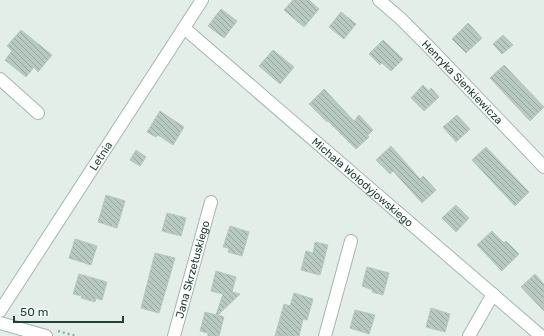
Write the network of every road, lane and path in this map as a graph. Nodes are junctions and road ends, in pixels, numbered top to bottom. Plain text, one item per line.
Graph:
1 (202, 0) edge
2 (379, 0) edge
3 (184, 28) junction
4 (0, 80) edge
5 (38, 113) dead end
6 (544, 167) edge
7 (212, 202) dead end
8 (351, 241) dead end
9 (492, 294) junction
10 (0, 311) edge
11 (0, 323) edge
12 (46, 336) edge
13 (174, 336) edge
14 (325, 336) edge
15 (470, 336) edge
16 (541, 336) edge

1 - 3 street, Letnia
2 - 6 street, Henryka Sienkiewicza
3 - 9 street, Michała Wołodyjowskiego
3 - 10 street, Letnia
4 - 5 street
7 - 13 street, Jana Skrzetuskiego
8 - 14 street
9 - 15 street
9 - 16 street, Michała Wołodyjowskiego
11 - 12 street

